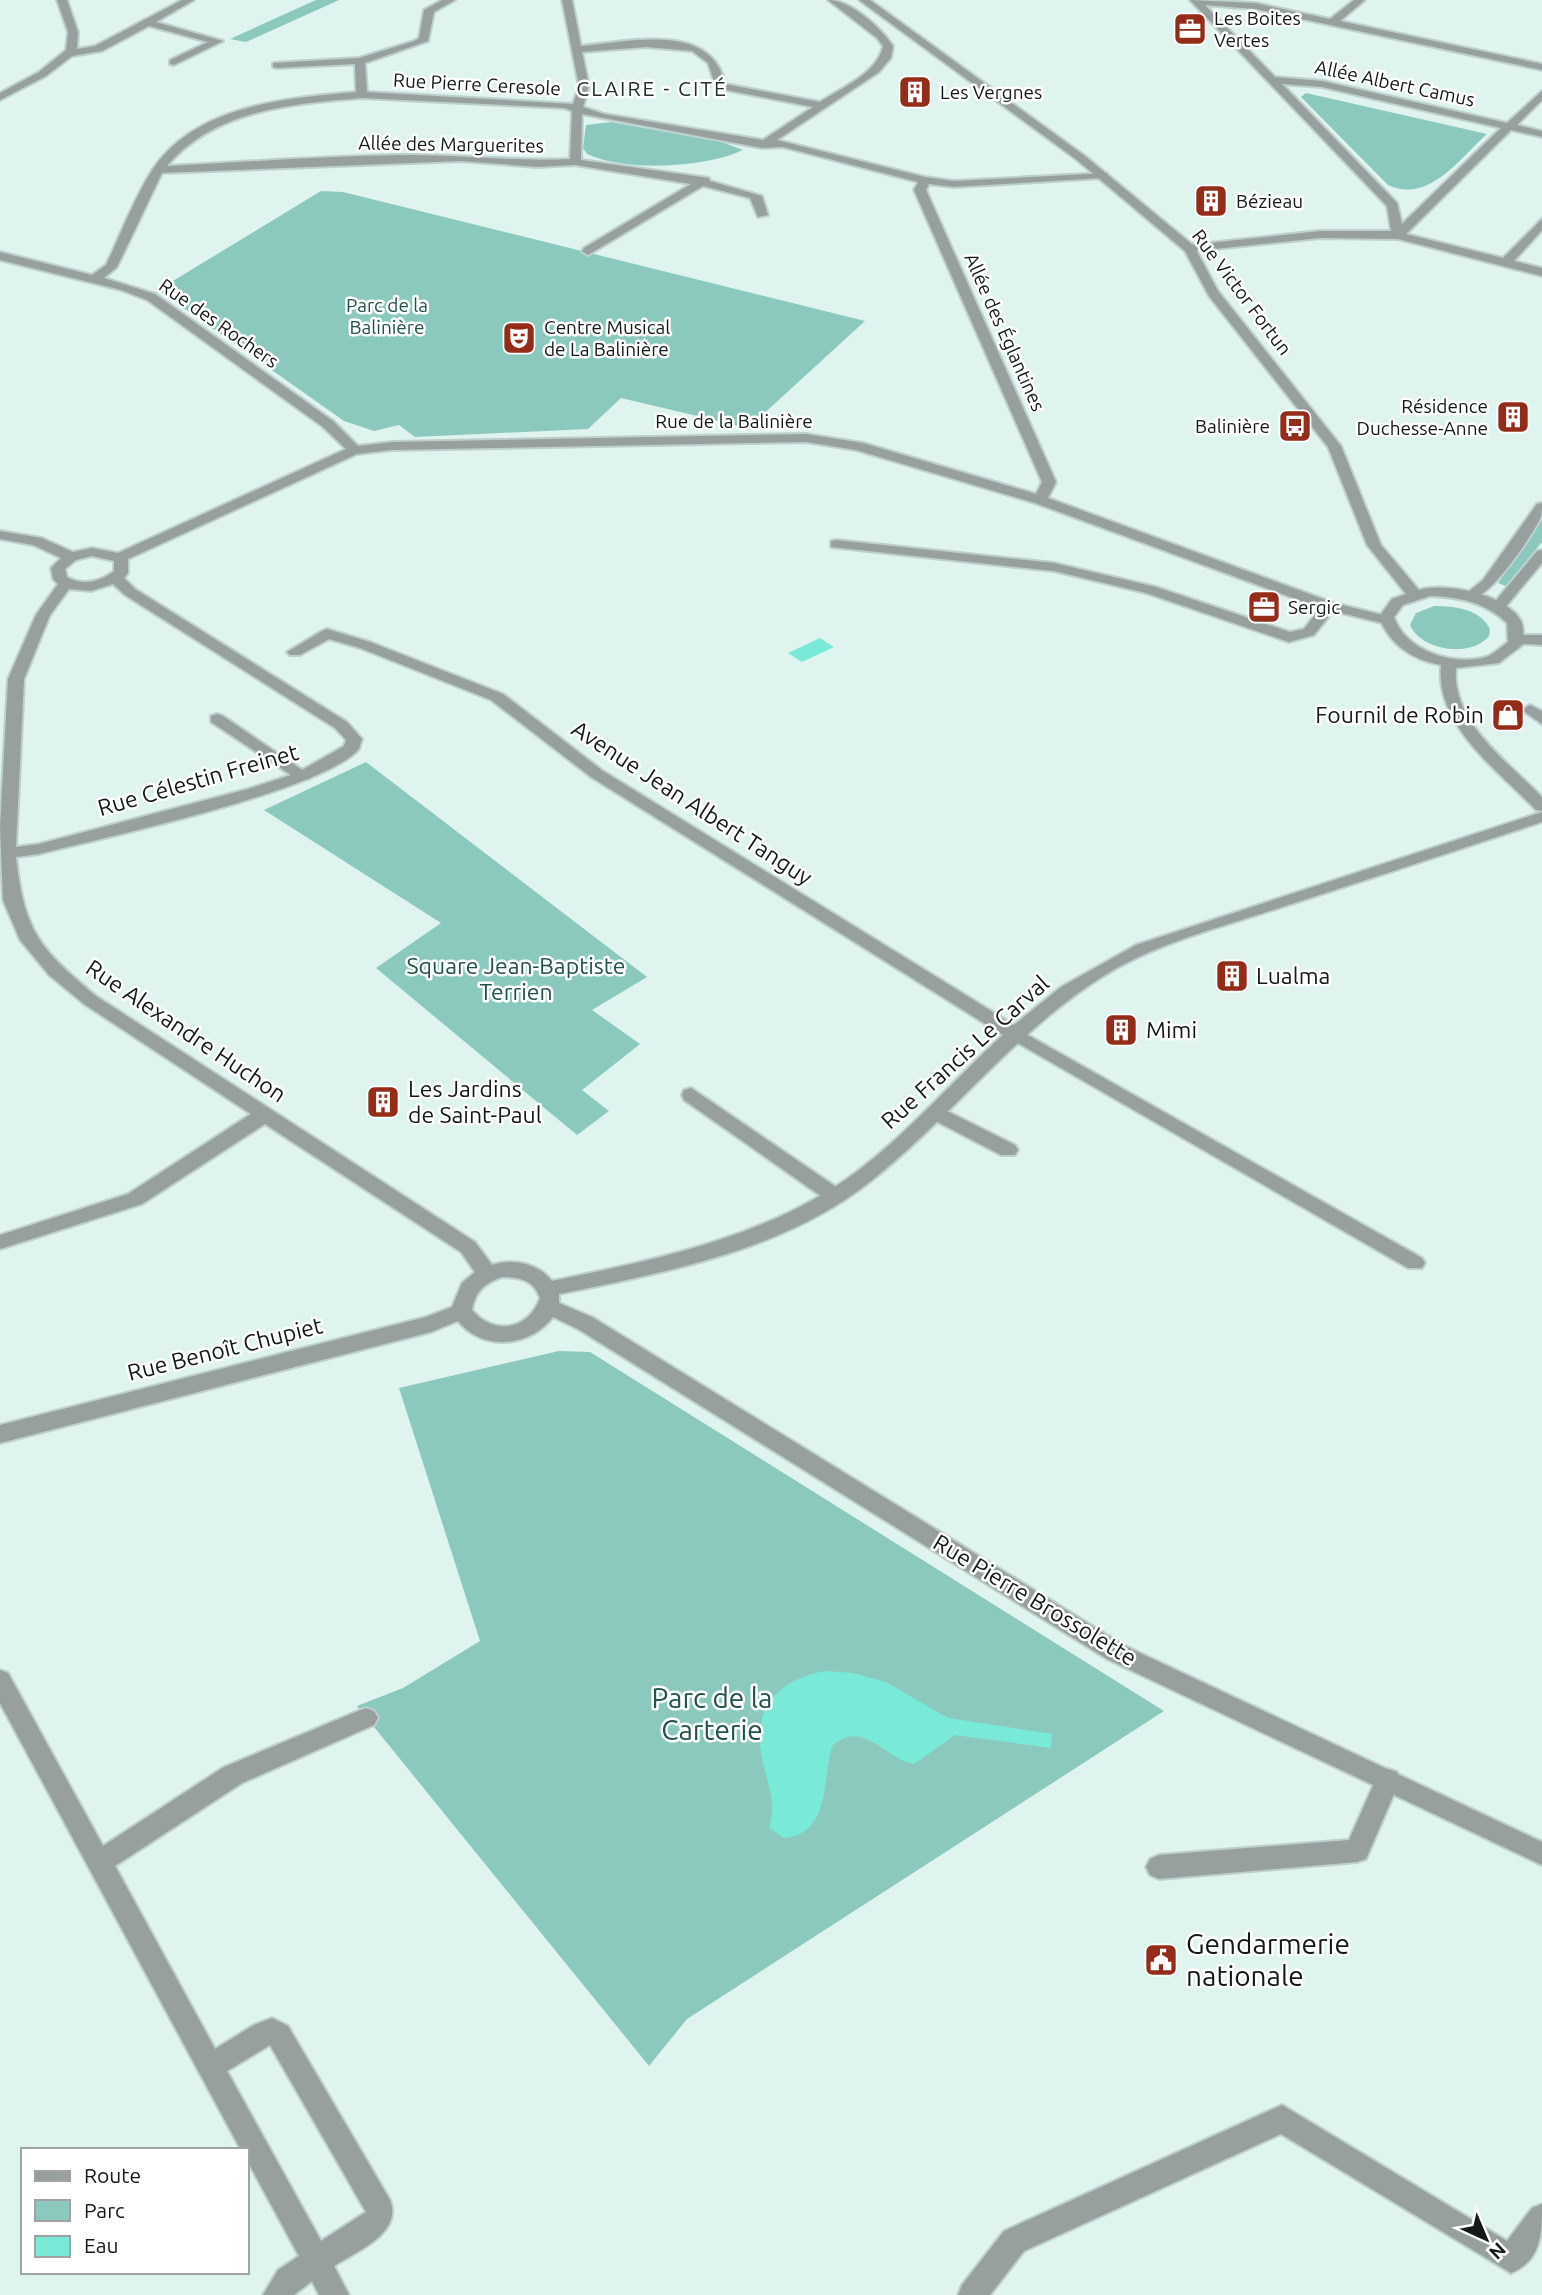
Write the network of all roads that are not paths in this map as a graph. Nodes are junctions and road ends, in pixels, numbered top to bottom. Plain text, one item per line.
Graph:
1 (62, 0) edge
2 (189, 0) edge
3 (450, 0) edge
4 (567, 0) edge
5 (833, 0) edge
6 (864, 0) edge
7 (1196, 0) edge
8 (1360, 0) edge
9 (146, 22) junction
10 (1332, 22) junction
11 (579, 49) junction
12 (70, 53) junction
13 (360, 61) junction
14 (174, 62) dead end
15 (277, 65) dead end
16 (1542, 67) edge
17 (1274, 80) junction
18 (1542, 94) edge
19 (362, 96) junction
20 (0, 97) edge
21 (821, 105) junction
22 (1537, 105) edge
23 (577, 110) junction
24 (1509, 126) junction
25 (1542, 134) edge
26 (759, 146) junction
27 (575, 162) junction
28 (158, 170) junction
29 (1103, 174) junction
30 (925, 180) junction
31 (703, 181) junction
32 (762, 215) dead end
33 (1542, 223) edge
34 (1398, 234) junction
35 (1190, 249) junction
36 (588, 251) dead end
37 (0, 256) edge
38 (1506, 262) junction
39 (1542, 272) edge
40 (95, 279) junction
41 (355, 450) junction
42 (1040, 500) junction
43 (1542, 507) edge
44 (0, 535) edge
45 (836, 544) dead end
46 (1542, 554) edge
47 (71, 557) junction
48 (120, 558) junction
49 (115, 578) junction
50 (66, 583) junction
51 (1415, 595) junction
52 (1472, 596) junction
53 (1329, 606) junction
54 (1498, 607) junction
55 (1386, 620) junction
56 (1517, 640) junction
57 (1542, 640) edge
58 (295, 652) dead end
59 (1449, 662) junction
60 (217, 719) dead end
61 (303, 776) junction
62 (6, 782) edge
63 (1542, 806) edge
64 (1542, 817) edge
65 (4, 853) edge
66 (1017, 1035) junction
67 (691, 1095) dead end
68 (935, 1112) junction
69 (265, 1114) junction
70 (1008, 1150) dead end
71 (835, 1196) junction
72 (0, 1242) edge
73 (1415, 1263) dead end
74 (488, 1273) junction
75 (548, 1298) junction
76 (462, 1311) junction
77 (0, 1434) edge
78 (0, 1680) edge
79 (366, 1718) dead end
80 (1388, 1780) junction
81 (1542, 1854) edge
82 (101, 1861) junction
83 (1159, 1867) dead end
84 (211, 2066) junction
85 (1542, 2218) edge
86 (316, 2263) junction
87 (278, 2295) edge
88 (335, 2295) edge
89 (972, 2295) edge

1 - 12 street
2 - 9 street
3 - 13 street
4 - 11 street
5 - 21 street
6 - 29 street, Rue Victor Fortun
7 - 10 street
7 - 17 street
8 - 10 street
9 - 12 street
9 - 14 street
10 - 16 street
11 - 21 street
11 - 23 street
12 - 20 street
13 - 15 street
13 - 19 street
17 - 24 street, Allée Albert Camus
17 - 34 street
18 - 22 street
19 - 23 street, Rue Pierre Ceresole
19 - 28 street, Rue Pierre Ceresole
21 - 26 street
22 - 24 street
23 - 26 street, Rue Pierre Ceresole
23 - 27 street
24 - 25 street, Allée Albert Camus
24 - 34 street
26 - 30 street, Rue Pierre Ceresole
27 - 28 street, Allée des Marguerites
27 - 31 street, Allée des Marguerites
28 - 40 street, Rue Pierre Ceresole
29 - 30 street, Rue Pierre Ceresole
29 - 35 street, Rue Victor Fortun
30 - 42 street, Allée des Églantines
31 - 32 street, Allée des Marguerites
31 - 36 street
33 - 38 street
34 - 35 street
34 - 38 street
35 - 51 street, Rue Victor Fortun
37 - 40 street, Rue des Rochers
38 - 39 street
40 - 41 street, Rue des Rochers
41 - 42 street, Rue de la Balinière
41 - 48 street, Rue de la Balinière
42 - 53 street, Rue de la Balinière
43 - 52 street
44 - 47 street
45 - 53 street
46 - 54 street
47 - 48 street
47 - 50 street
48 - 49 street
49 - 50 street
49 - 61 street, Rue Célestin Freinet
50 - 62 street, Rue Alexandre Huchon
51 - 52 street
51 - 55 street
52 - 54 street
53 - 55 street, Rue de la Balinière
54 - 56 street
55 - 59 street
56 - 57 street
56 - 59 street
58 - 66 street, Avenue Jean Albert Tanguy
59 - 63 street
60 - 61 street
61 - 65 street, Rue Célestin Freinet
62 - 65 street, Rue Alexandre Huchon
64 - 66 street, Rue Francis Le Carval
65 - 69 street, Rue Alexandre Huchon
66 - 68 street, Rue Francis Le Carval
66 - 73 street, Avenue Jean Albert Tanguy
67 - 71 street
68 - 70 street
68 - 71 street, Rue Francis Le Carval
69 - 72 street
69 - 74 street, Rue Alexandre Huchon
71 - 75 street, Rue Francis Le Carval
74 - 75 street
74 - 76 street
75 - 76 street
75 - 80 street, Rue Pierre Brossolette
76 - 77 street, Rue Benoît Chupiet
78 - 82 street
79 - 82 street
80 - 81 street, Rue Pierre Brossolette
80 - 83 street
82 - 84 street
84 - 86 street
84 - 86 street
85 - 89 street
86 - 87 street
86 - 88 street

